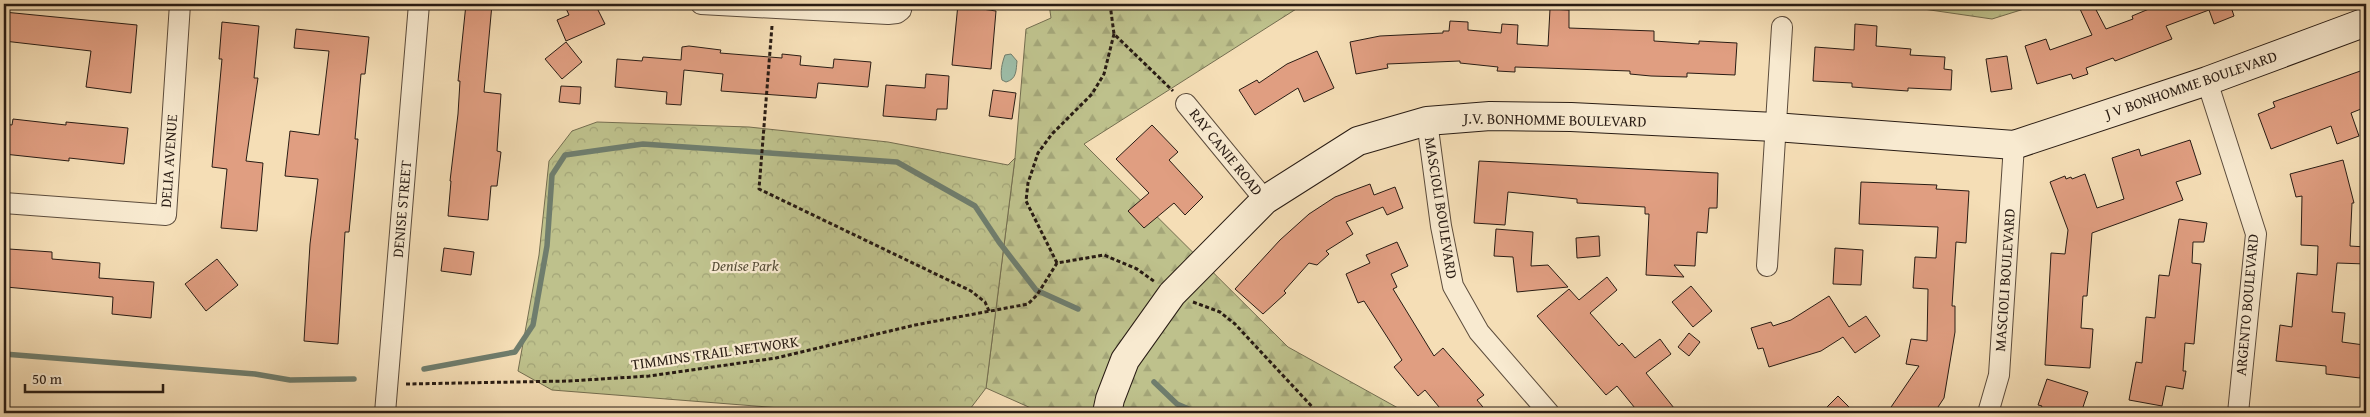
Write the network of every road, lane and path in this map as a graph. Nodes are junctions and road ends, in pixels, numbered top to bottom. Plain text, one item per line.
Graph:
1 (180, 4) edge
2 (419, 4) edge
3 (701, 4) edge
4 (902, 4) edge
5 (1110, 4) edge
6 (773, 8) junction
7 (2366, 22) edge
8 (1782, 27) dead end
9 (1114, 34) junction
10 (2207, 81) junction
11 (1186, 104) joint
12 (1426, 121) junction
13 (1775, 127) junction
14 (2014, 145) junction
15 (1265, 200) junction
16 (4, 203) edge
17 (1056, 263) junction
18 (1767, 266) dead end
19 (1172, 294) junction
20 (989, 311) junction
21 (388, 385) junction
22 (385, 413) edge
23 (1107, 413) edge
24 (1318, 413) edge
25 (1549, 413) edge
26 (1988, 413) edge
27 (2241, 413) edge

1 - 16 street, DELIA AVENUE
2 - 21 street, DENISE STREET
3 - 6 street
4 - 6 street
5 - 9 path
6 - 20 path
7 - 10 street, J V BONHOMME BOULEVARD
8 - 13 street
9 - 11 path
9 - 17 path
10 - 14 street, J V BONHOMME BOULEVARD
10 - 27 street, ARGENTO BOULEVARD
11 - 15 street, RAY CANIE ROAD
12 - 13 street, J.V. BONHOMME BOULEVARD
12 - 15 street, J.V. BONHOMME BOULEVARD
12 - 25 street, MASCIOLI BOULEVARD
13 - 14 street, J.V. BONHOMME BOULEVARD
13 - 18 street
14 - 26 street, MASCIOLI BOULEVARD
15 - 19 street, J.V. BONHOMME BOULEVARD
17 - 19 path
17 - 20 path, TIMMINS TRAIL NETWORK
19 - 23 street, J.V. BONHOMME BOULEVARD
19 - 24 path
20 - 21 path, TIMMINS TRAIL NETWORK
21 - 22 street, DENISE STREET

